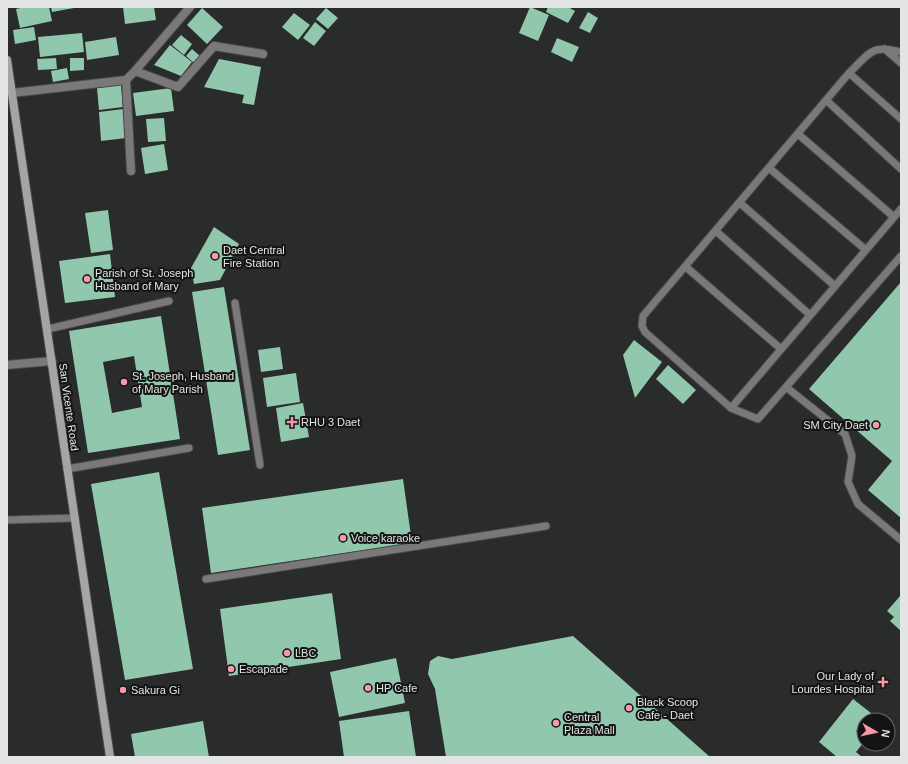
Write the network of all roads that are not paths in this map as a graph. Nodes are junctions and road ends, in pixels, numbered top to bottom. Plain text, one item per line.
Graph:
1 (190, 7) edge
2 (884, 48) junction
3 (901, 52) edge
4 (263, 54) dead end
5 (7, 60) edge
6 (901, 63) edge
7 (136, 70) junction
8 (849, 73) junction
9 (126, 80) junction
10 (12, 93) junction
11 (826, 100) junction
12 (901, 119) edge
13 (798, 134) junction
14 (769, 168) junction
15 (901, 169) edge
16 (131, 171) dead end
17 (740, 203) junction
18 (901, 209) edge
19 (894, 217) junction
20 (716, 231) junction
21 (866, 250) junction
22 (901, 256) edge
23 (686, 266) junction
24 (835, 286) junction
25 (169, 301) dead end
26 (235, 303) dead end
27 (810, 315) junction
28 (48, 329) junction
29 (781, 349) junction
30 (52, 361) junction
31 (7, 366) edge
32 (786, 387) junction
33 (731, 408) junction
34 (189, 448) dead end
35 (260, 465) dead end
36 (67, 468) junction
37 (75, 518) junction
38 (7, 520) edge
39 (546, 526) dead end
40 (901, 540) edge
41 (206, 579) dead end
42 (110, 757) edge

1 - 7 street
2 - 3 lane
2 - 6 lane
2 - 8 lane
4 - 7 street
5 - 10 main road, San Vicente Road
7 - 9 street
8 - 11 lane
8 - 12 lane
9 - 10 street
9 - 16 street
10 - 28 main road, San Vicente Road
11 - 13 lane
11 - 15 lane
13 - 14 lane
13 - 19 lane
14 - 17 lane
14 - 21 lane
17 - 20 lane
17 - 24 lane
18 - 19 lane
19 - 21 lane
20 - 23 lane
20 - 27 lane
21 - 24 lane
22 - 32 lane
23 - 29 lane
23 - 33 lane
24 - 27 lane
25 - 28 lane
26 - 35 lane
27 - 29 lane
28 - 30 main road, San Vicente Road
29 - 33 lane
30 - 31 street
30 - 36 main road, San Vicente Road
32 - 33 lane
32 - 40 lane
34 - 36 lane
36 - 37 main road, San Vicente Road
37 - 38 lane
37 - 42 main road, San Vicente Road
39 - 41 lane

